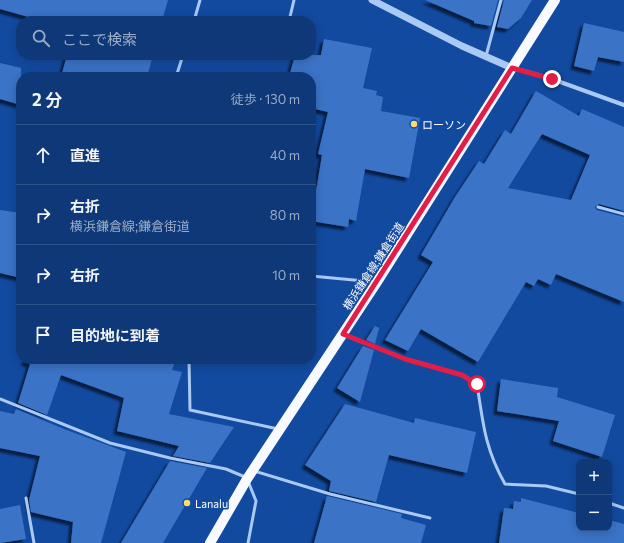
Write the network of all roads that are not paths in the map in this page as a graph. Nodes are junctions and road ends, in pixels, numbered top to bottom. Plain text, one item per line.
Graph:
1 (200, 0) edge
2 (294, 0) edge
3 (372, 0) edge
4 (501, 0) edge
5 (555, 0) edge
6 (195, 16) edge
7 (290, 16) edge
8 (485, 57) junction
9 (181, 60) edge
10 (512, 68) junction
11 (178, 72) edge
12 (624, 105) edge
13 (598, 207) dead end
14 (624, 214) edge
15 (316, 276) edge
16 (377, 282) junction
17 (343, 334) junction
18 (189, 364) edge
19 (0, 399) edge
20 (280, 430) junction
21 (250, 475) junction
22 (576, 493) edge
23 (26, 498) dead end
24 (612, 504) edge
25 (624, 508) edge
26 (430, 518) dead end
27 (34, 543) edge
28 (210, 543) edge
29 (248, 543) edge

1 - 6 lane
2 - 7 lane
3 - 8 street
4 - 8 lane
5 - 10 main road, 横浜鎌倉線;鎌倉街道
8 - 10 street
9 - 11 lane
10 - 12 street
10 - 16 main road, 横浜鎌倉線;鎌倉街道
13 - 14 lane
15 - 16 lane
16 - 17 main road, 横浜鎌倉線;鎌倉街道
17 - 20 main road, 横浜鎌倉線;鎌倉街道
17 - 22 lane
18 - 20 lane
19 - 21 lane
20 - 21 main road, 横浜鎌倉線;鎌倉街道
21 - 26 lane
21 - 28 main road, 横浜鎌倉線;鎌倉街道
21 - 29 lane
23 - 27 lane
24 - 25 lane

